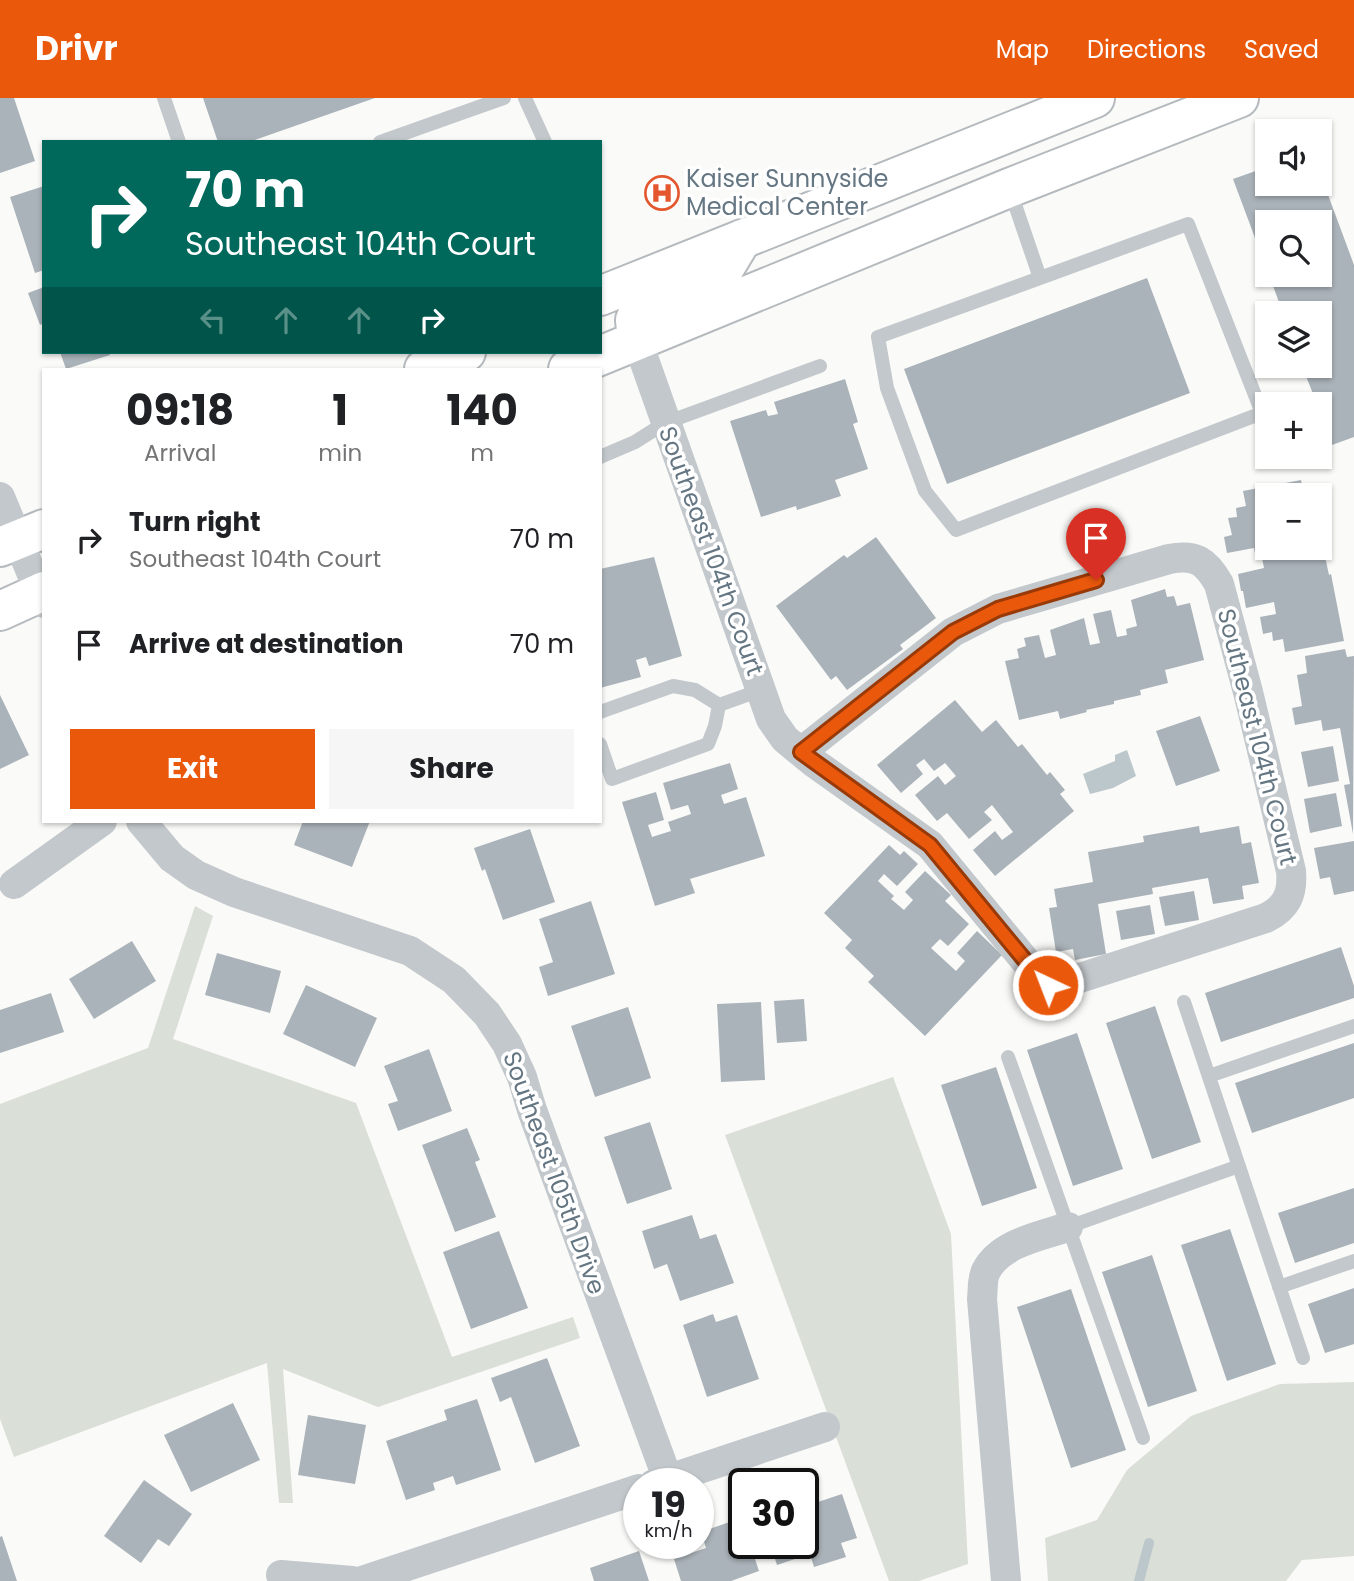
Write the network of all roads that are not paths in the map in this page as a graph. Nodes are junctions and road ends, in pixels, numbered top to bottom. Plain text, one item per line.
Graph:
1 (164, 98) edge
2 (504, 98) edge
3 (525, 98) edge
4 (1095, 98) edge
5 (1103, 98) edge
6 (1239, 98) edge
7 (178, 140) edge
8 (386, 140) edge
9 (544, 140) edge
10 (1009, 188) junction
11 (742, 239) junction
12 (1040, 278) junction
13 (605, 289) edge
14 (637, 341) junction
15 (461, 354) edge
16 (820, 366) dead end
17 (426, 368) edge
18 (570, 368) edge
19 (665, 423) junction
20 (602, 456) edge
21 (0, 497) edge
22 (21, 539) edge
23 (42, 595) edge
24 (0, 611) edge
25 (761, 690) junction
26 (719, 705) junction
27 (602, 711) edge
28 (602, 750) edge
29 (801, 752) junction
30 (99, 823) edge
31 (143, 823) edge
32 (14, 884) dead end
33 (1184, 1002) dead end
34 (1354, 1026) edge
35 (1008, 1057) dead end
36 (1209, 1076) junction
37 (1239, 1166) junction
38 (1068, 1227) junction
39 (1354, 1261) edge
40 (1279, 1287) junction
41 (1303, 1358) dead end
42 (825, 1427) dead end
43 (1143, 1438) dead end
44 (656, 1468) edge
45 (703, 1468) edge
46 (623, 1494) edge
47 (281, 1575) dead end
48 (352, 1581) edge
49 (362, 1581) edge
50 (1006, 1581) edge

1 - 7 lane
2 - 8 lane
3 - 9 lane
4 - 11 main road
5 - 10 main road
6 - 10 main road
10 - 12 lane
10 - 14 main road
11 - 13 main road
11 - 14 main road
12 - 12 lane
14 - 18 main road
14 - 19 street, Southeast 104th Court
15 - 17 main road
16 - 19 lane
19 - 20 lane
19 - 25 street, Southeast 104th Court
21 - 22 street
22 - 23 street
23 - 24 main road
25 - 26 lane
25 - 29 street, Southeast 104th Court
26 - 27 lane
26 - 28 lane
29 - 29 street, Southeast 104th Court
30 - 32 street
31 - 44 street, Southeast 105th Drive
33 - 36 lane
34 - 36 lane
35 - 38 lane
36 - 37 lane
37 - 38 lane
37 - 40 lane
38 - 43 lane
38 - 50 street
39 - 40 lane
40 - 41 lane
42 - 45 street
46 - 49 street
47 - 48 street

